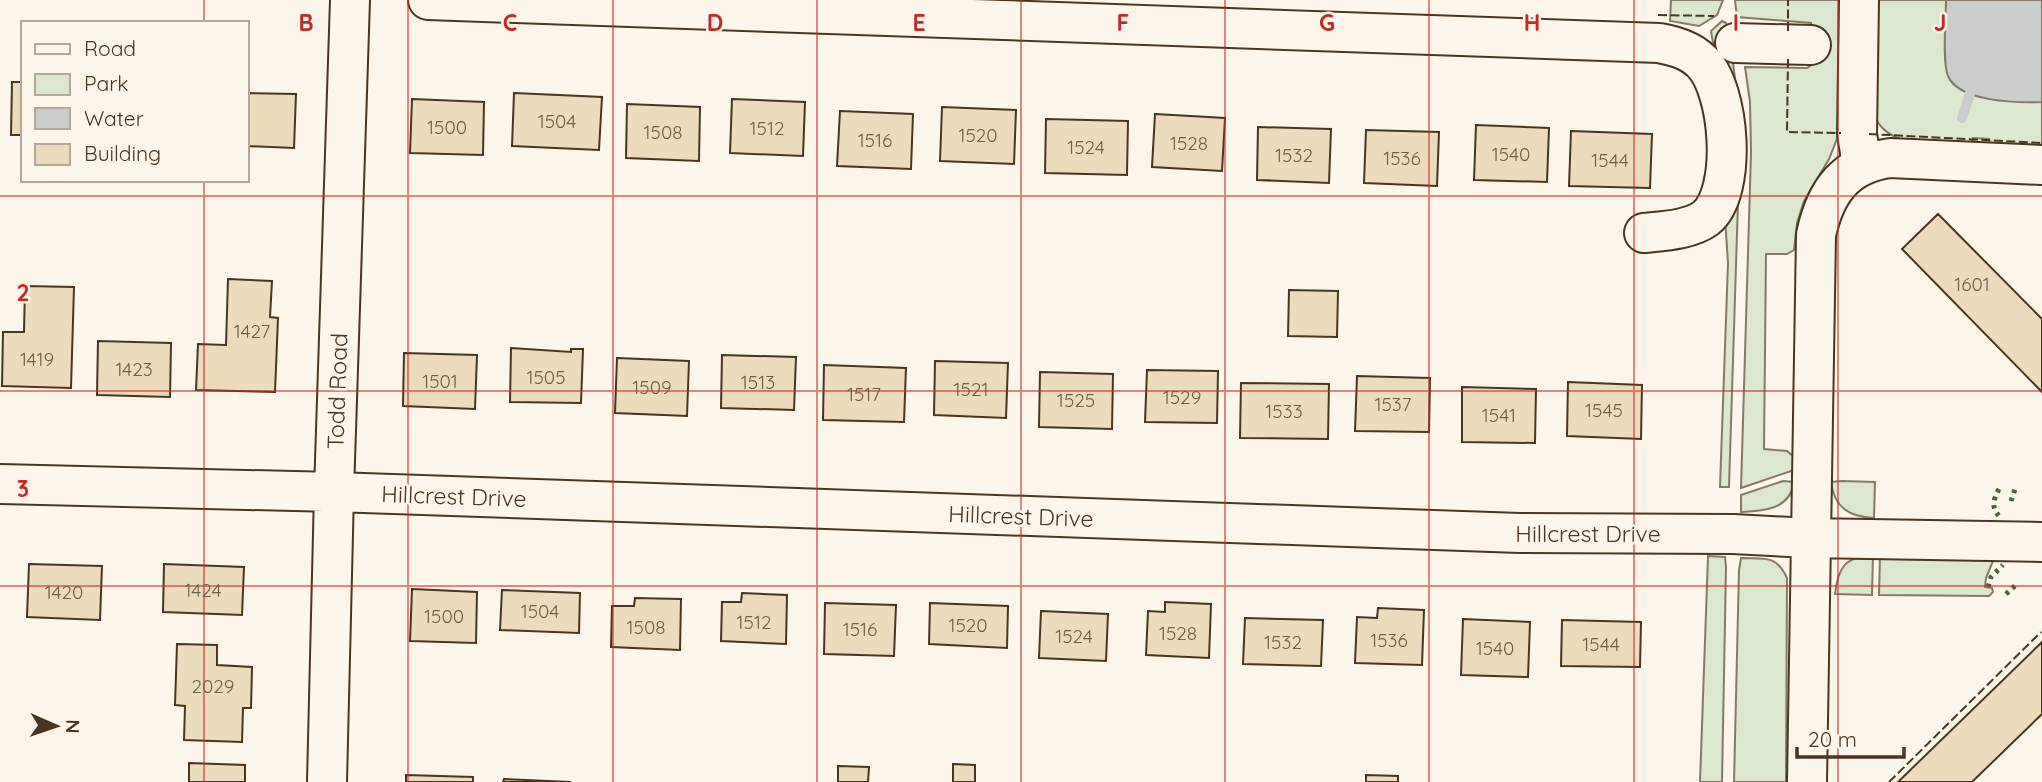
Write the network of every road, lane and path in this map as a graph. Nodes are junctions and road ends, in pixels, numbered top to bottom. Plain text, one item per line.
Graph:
1 (350, 0) edge
2 (428, 0) edge
3 (1859, 0) edge
4 (1735, 43) dead end
5 (1811, 45) dead end
6 (1862, 165) junction
7 (2042, 165) edge
8 (1644, 233) dead end
9 (0, 484) edge
10 (334, 492) junction
11 (1809, 538) junction
12 (2042, 542) edge
13 (327, 782) edge
14 (1807, 782) edge

1 - 10 street, Todd Road
2 - 8 street
3 - 6 street
4 - 5 street
6 - 7 street
6 - 11 street
9 - 10 street, Hillcrest Drive
10 - 11 street, Hillcrest Drive
10 - 13 street, Todd Road
11 - 12 street, Hillcrest Drive
11 - 14 street

